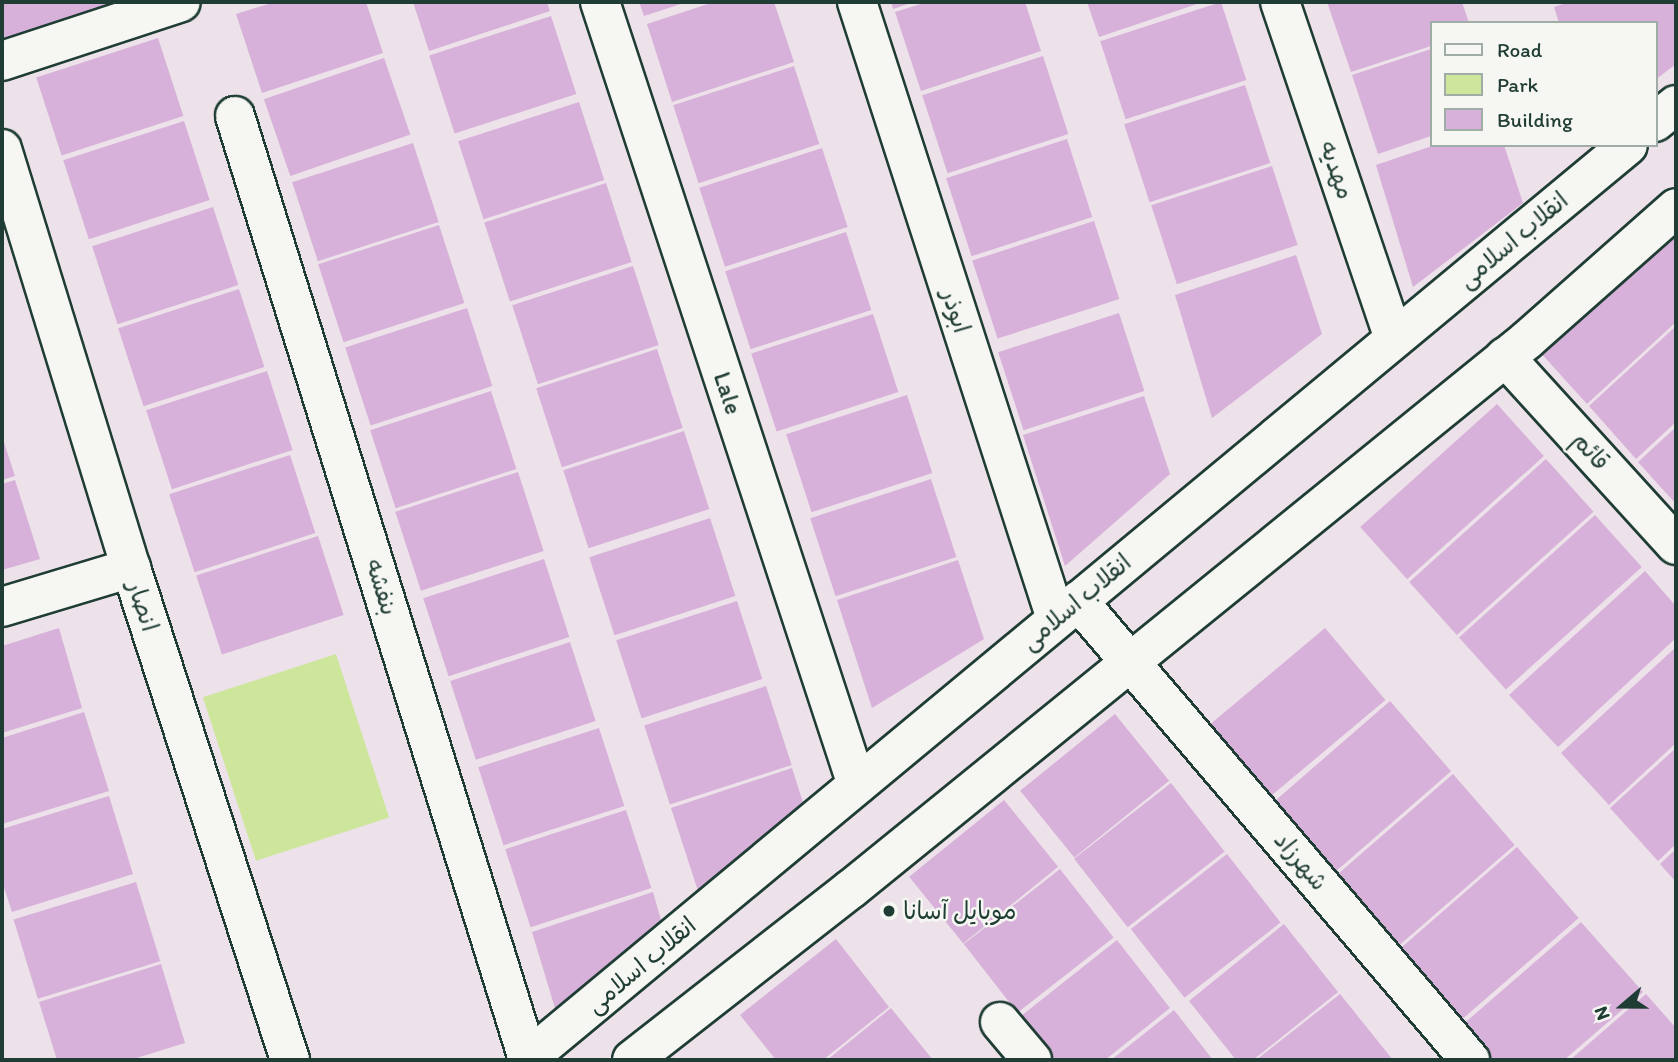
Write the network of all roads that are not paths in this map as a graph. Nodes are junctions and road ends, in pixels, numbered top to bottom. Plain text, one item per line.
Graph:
1 (181, 2) edge
2 (600, 2) edge
3 (857, 2) edge
4 (1280, 2) edge
5 (2, 61) edge
6 (1676, 105) edge
7 (235, 116) dead end
8 (1657, 120) edge
9 (1626, 147) edge
10 (2, 149) edge
11 (1676, 208) edge
12 (1394, 338) junction
13 (1505, 358) junction
14 (1676, 545) edge
15 (131, 568) junction
16 (2, 607) edge
17 (1067, 610) junction
18 (1132, 662) junction
19 (857, 785) junction
20 (1000, 1022) dead end
21 (527, 1059) edge
22 (290, 1060) edge
23 (632, 1060) edge
24 (1032, 1060) edge
25 (1470, 1060) edge

1 - 5 street
2 - 19 street, Lale
3 - 17 street, ابوذر
4 - 12 street, مهدیه
6 - 8 street
7 - 21 street, بنفشه
9 - 12 street, انقلاب اسلامی
10 - 15 street, انصار
11 - 13 street
12 - 17 street, انقلاب اسلامی
13 - 14 street, قائم
13 - 18 street
15 - 16 street
15 - 22 street, انصار
17 - 18 street, شهرزاد
17 - 19 street, انقلاب اسلامی
18 - 23 street
18 - 25 street, شهرزاد
19 - 21 street, انقلاب اسلامی
20 - 24 street

